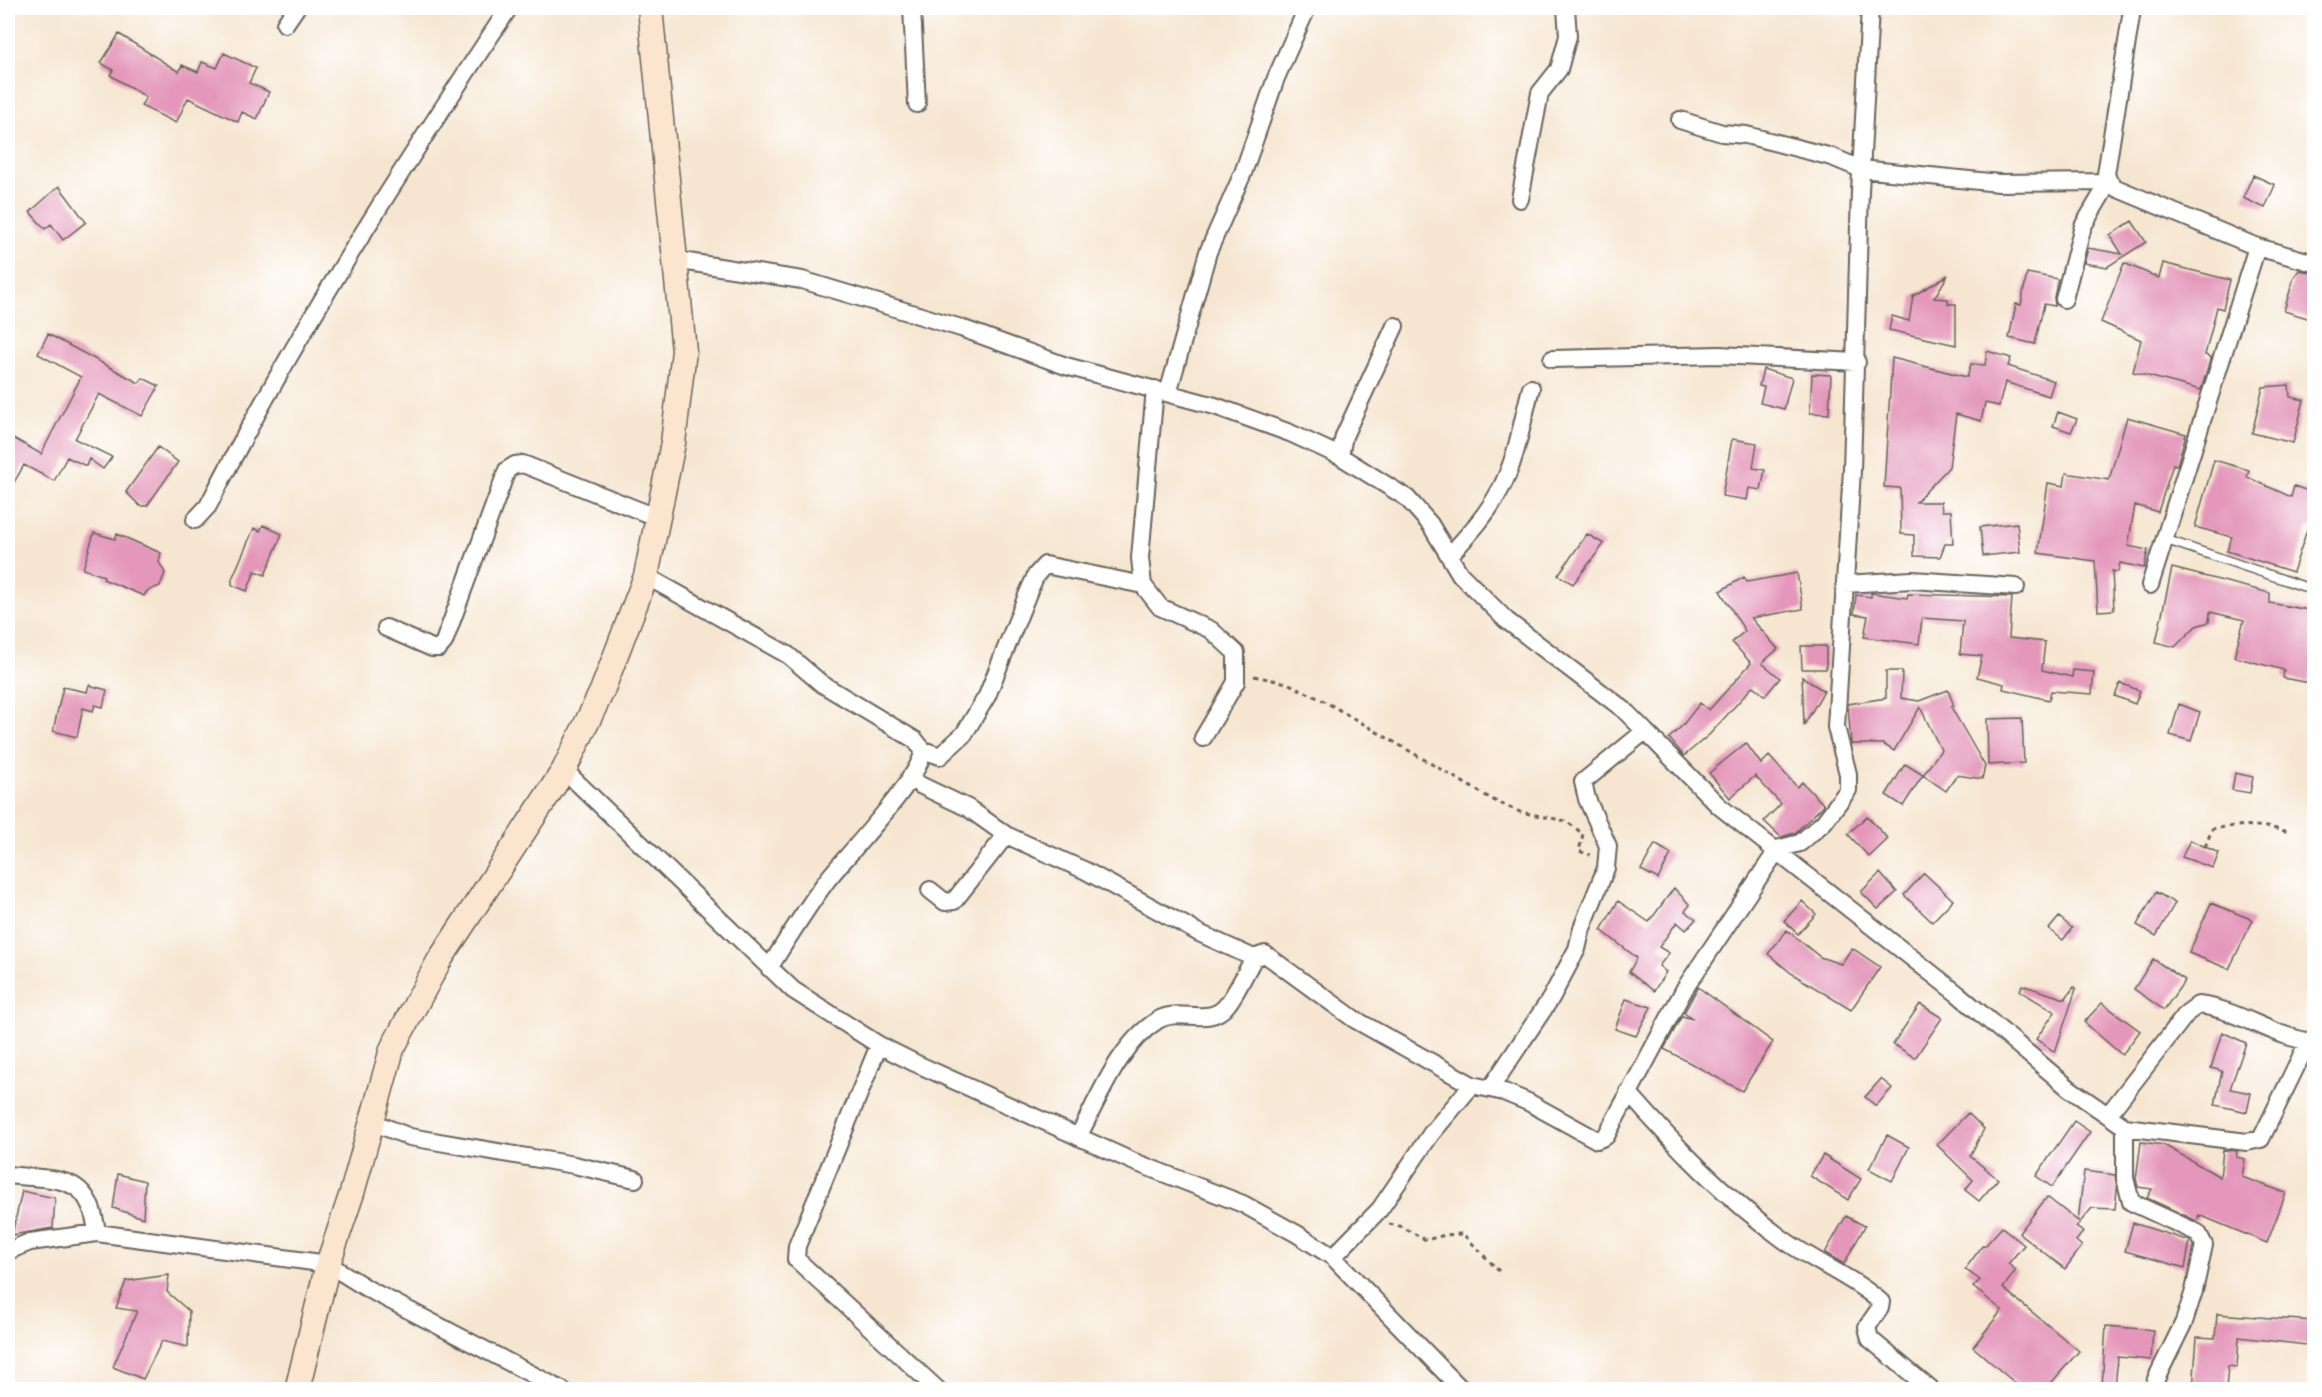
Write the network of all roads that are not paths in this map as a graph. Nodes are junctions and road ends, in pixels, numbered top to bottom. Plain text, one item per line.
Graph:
1 (296, 8) edge
2 (509, 8) edge
3 (650, 8) edge
4 (912, 8) edge
5 (1307, 8) edge
6 (1566, 8) edge
7 (1870, 8) edge
8 (2132, 10) dead end
9 (285, 24) dead end
10 (916, 104) dead end
11 (1680, 120) dead end
12 (1861, 169) junction
13 (2109, 182) junction
14 (1520, 199) dead end
15 (2257, 247) junction
16 (675, 260) junction
17 (2314, 263) edge
18 (2064, 298) dead end
19 (1395, 326) dead end
20 (1552, 359) dead end
21 (1857, 362) junction
22 (1531, 388) dead end
23 (1161, 391) junction
24 (1340, 456) junction
25 (658, 518) junction
26 (195, 520) dead end
27 (2164, 539) junction
28 (1449, 556) junction
29 (646, 576) junction
30 (1845, 584) junction
31 (1143, 585) junction
32 (2150, 585) dead end
33 (2016, 587) dead end
34 (2314, 590) edge
35 (386, 628) dead end
36 (1645, 731) junction
37 (1203, 738) dead end
38 (923, 750) junction
39 (564, 770) junction
40 (910, 777) junction
41 (1006, 835) junction
42 (1775, 851) junction
43 (930, 890) dead end
44 (1254, 958) junction
45 (769, 968) junction
46 (2311, 1042) edge
47 (879, 1046) junction
48 (1472, 1085) junction
49 (1491, 1089) junction
50 (1628, 1092) junction
51 (2108, 1115) junction
52 (372, 1122) junction
53 (2125, 1127) junction
54 (1078, 1137) junction
55 (8, 1175) edge
56 (635, 1179) dead end
57 (97, 1233) junction
58 (8, 1251) edge
59 (1333, 1257) junction
60 (328, 1264) junction
61 (297, 1389) edge
62 (562, 1389) edge
63 (938, 1389) edge
64 (1462, 1389) edge
65 (1930, 1389) edge
66 (2154, 1389) edge

1 - 9 street
2 - 26 street
3 - 16 street
4 - 10 street
5 - 23 street
6 - 14 street
7 - 12 street
8 - 13 street
11 - 12 street
12 - 13 street
12 - 21 street
13 - 15 street
13 - 18 street
15 - 17 street
15 - 27 street
16 - 23 street
16 - 25 street
19 - 24 street
20 - 21 street
21 - 30 street
22 - 28 street
23 - 24 street
23 - 31 street
24 - 28 street
25 - 29 street
25 - 35 street
27 - 32 street
27 - 34 lane
28 - 36 street
29 - 38 street
29 - 39 street
30 - 33 street
30 - 42 street
31 - 37 street
31 - 38 street
36 - 42 street
36 - 49 street
38 - 40 street
39 - 45 street
39 - 52 street
40 - 41 street
40 - 45 street
41 - 43 street
41 - 44 street
42 - 50 street
42 - 51 street
44 - 48 street
44 - 54 street
45 - 47 street
46 - 51 street
46 - 53 street
47 - 54 street
47 - 63 street
48 - 49 street
48 - 59 street
49 - 50 street
50 - 65 street
51 - 53 street
52 - 56 street
52 - 60 street
53 - 66 street
54 - 59 street
55 - 57 street
57 - 58 street
57 - 60 street
59 - 64 street
60 - 61 street
60 - 62 street

